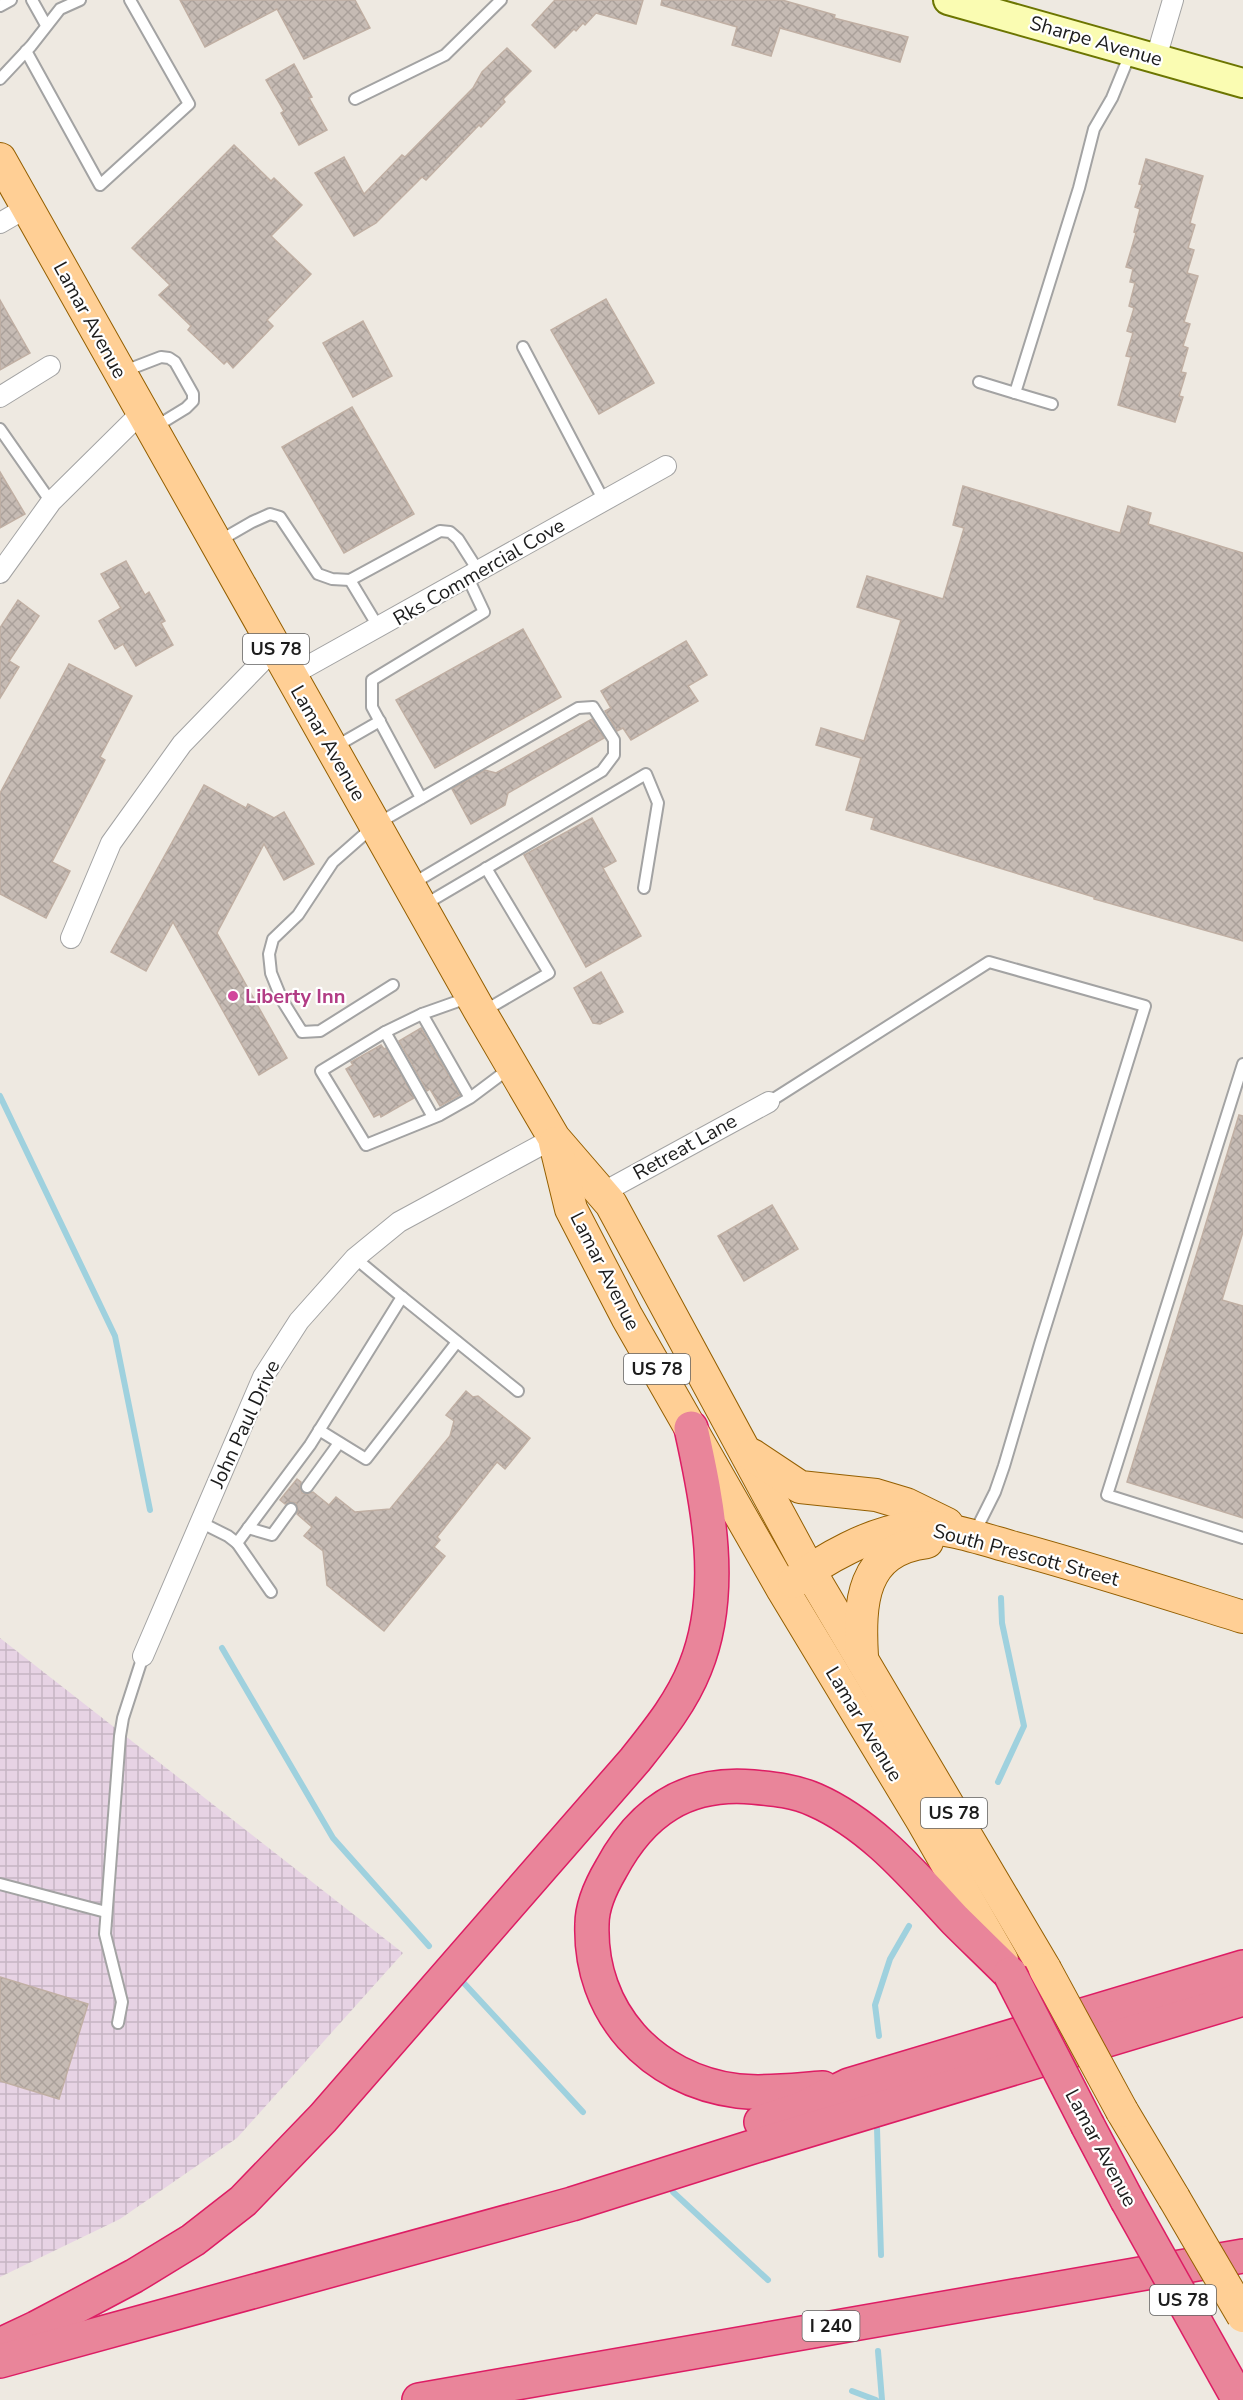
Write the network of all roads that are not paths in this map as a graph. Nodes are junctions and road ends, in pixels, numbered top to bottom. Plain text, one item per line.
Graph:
1 (11, 0) edge
2 (32, 0) edge
3 (80, 0) edge
4 (130, 0) edge
5 (501, 0) edge
6 (948, 0) edge
7 (1173, 0) edge
8 (0, 6) edge
9 (46, 25) junction
10 (26, 51) junction
11 (1144, 54) junction
12 (0, 80) edge
13 (1243, 83) edge
14 (355, 99) dead end
15 (0, 159) edge
16 (13, 215) edge
17 (523, 347) dead end
18 (50, 366) dead end
19 (119, 374) junction
20 (979, 382) dead end
21 (1015, 393) junction
22 (0, 397) edge
23 (1052, 404) dead end
24 (147, 420) junction
25 (0, 429) edge
26 (666, 466) dead end
27 (604, 501) junction
28 (51, 502) junction
29 (217, 543) junction
30 (0, 573) edge
31 (474, 575) junction
32 (350, 580) junction
33 (379, 628) junction
34 (275, 648) junction
35 (290, 676) junction
36 (380, 721) junction
37 (332, 749) junction
38 (421, 798) junction
39 (375, 825) junction
40 (486, 868) junction
41 (644, 888) dead end
42 (415, 896) junction
43 (71, 938) dead end
44 (393, 985) dead end
45 (477, 1004) junction
46 (422, 1014) junction
47 (385, 1032) junction
48 (1243, 1064) edge
49 (513, 1066) junction
50 (470, 1098) junction
51 (769, 1102) joint
52 (433, 1117) junction
53 (554, 1138) junction
54 (602, 1193) junction
55 (355, 1258) junction
56 (402, 1297) junction
57 (457, 1342) junction
58 (518, 1391) dead end
59 (691, 1428) junction
60 (319, 1430) junction
61 (339, 1443) junction
62 (744, 1449) junction
63 (307, 1487) dead end
64 (291, 1509) dead end
65 (200, 1522) junction
66 (248, 1528) junction
67 (972, 1537) junction
68 (1243, 1538) edge
69 (237, 1543) junction
70 (810, 1570) junction
71 (783, 1590) junction
72 (271, 1592) dead end
73 (1243, 1617) edge
74 (142, 1656) joint
75 (862, 1658) junction
76 (0, 1884) edge
77 (106, 1912) junction
78 (1243, 1967) edge
79 (1010, 1974) junction
80 (1243, 2000) edge
81 (117, 2023) dead end
82 (849, 2085) junction
83 (1243, 2256) edge
84 (1243, 2316) edge
85 (140, 2323) junction
86 (0, 2345) edge
87 (0, 2361) edge
88 (419, 2400) edge
89 (1239, 2400) edge

1 - 8 lane
2 - 9 lane
3 - 9 lane
4 - 10 lane
5 - 14 lane
6 - 11 street, Sharpe Avenue
7 - 11 street
9 - 10 lane
10 - 12 lane
11 - 13 street, Sharpe Avenue
11 - 21 lane
15 - 16 main road, Lamar Avenue / US 78
16 - 19 main road, Lamar Avenue / US 78
17 - 27 lane
18 - 22 street
19 - 24 main road, Lamar Avenue / US 78
19 - 24 lane
20 - 21 lane
21 - 23 lane
24 - 28 street
24 - 29 main road, Lamar Avenue / US 78
25 - 28 lane
26 - 27 street, Rks Commercial Cove
27 - 31 street, Rks Commercial Cove
28 - 30 street
29 - 32 lane
29 - 34 main road, Lamar Avenue / US 78
31 - 32 lane
31 - 33 street, Rks Commercial Cove
31 - 36 lane
32 - 33 lane
33 - 35 street, Rks Commercial Cove
34 - 35 main road, Lamar Avenue / US 78
34 - 43 street
35 - 37 main road, Lamar Avenue / US 78
36 - 37 lane
36 - 38 lane
37 - 39 main road, Lamar Avenue / US 78
38 - 39 lane
38 - 42 lane
39 - 42 main road, Lamar Avenue / US 78
39 - 44 lane
40 - 41 lane
40 - 42 lane
40 - 45 lane
42 - 45 main road, Lamar Avenue / US 78
45 - 46 lane
45 - 49 main road, Lamar Avenue / US 78
46 - 47 lane
46 - 50 lane
47 - 52 lane
47 - 52 lane
48 - 68 lane
49 - 50 lane
49 - 53 main road, Lamar Avenue / US 78
50 - 52 lane
51 - 54 street, Retreat Lane
51 - 67 lane
53 - 54 main road, Lamar Avenue / US 78
53 - 55 street, John Paul Drive
53 - 59 main road, Lamar Avenue / US 78
54 - 62 main road, Lamar Avenue / US 78
55 - 56 lane
55 - 65 street, John Paul Drive
56 - 57 lane
56 - 60 lane
57 - 58 lane
57 - 61 lane
59 - 71 main road, Lamar Avenue / US 78
59 - 86 highway
60 - 61 lane
60 - 66 lane
61 - 63 lane
62 - 67 main road
62 - 70 main road, Lamar Avenue / US 78
64 - 66 lane
65 - 69 lane
65 - 74 street, John Paul Drive
66 - 69 lane
67 - 70 main road, South Prescott Street
67 - 73 main road, South Prescott Street
67 - 75 main road
69 - 72 lane
70 - 71 main road, South Prescott Street
70 - 75 main road, Lamar Avenue / US 78
71 - 79 main road, Lamar Avenue / US 78
74 - 77 lane
75 - 84 main road, Lamar Avenue / US 78, bridge
76 - 77 lane
77 - 81 lane
78 - 82 highway
79 - 82 highway
79 - 89 highway, Lamar Avenue / US 78, bridge
80 - 85 highway
82 - 85 highway
83 - 88 highway, I 240
85 - 87 highway

